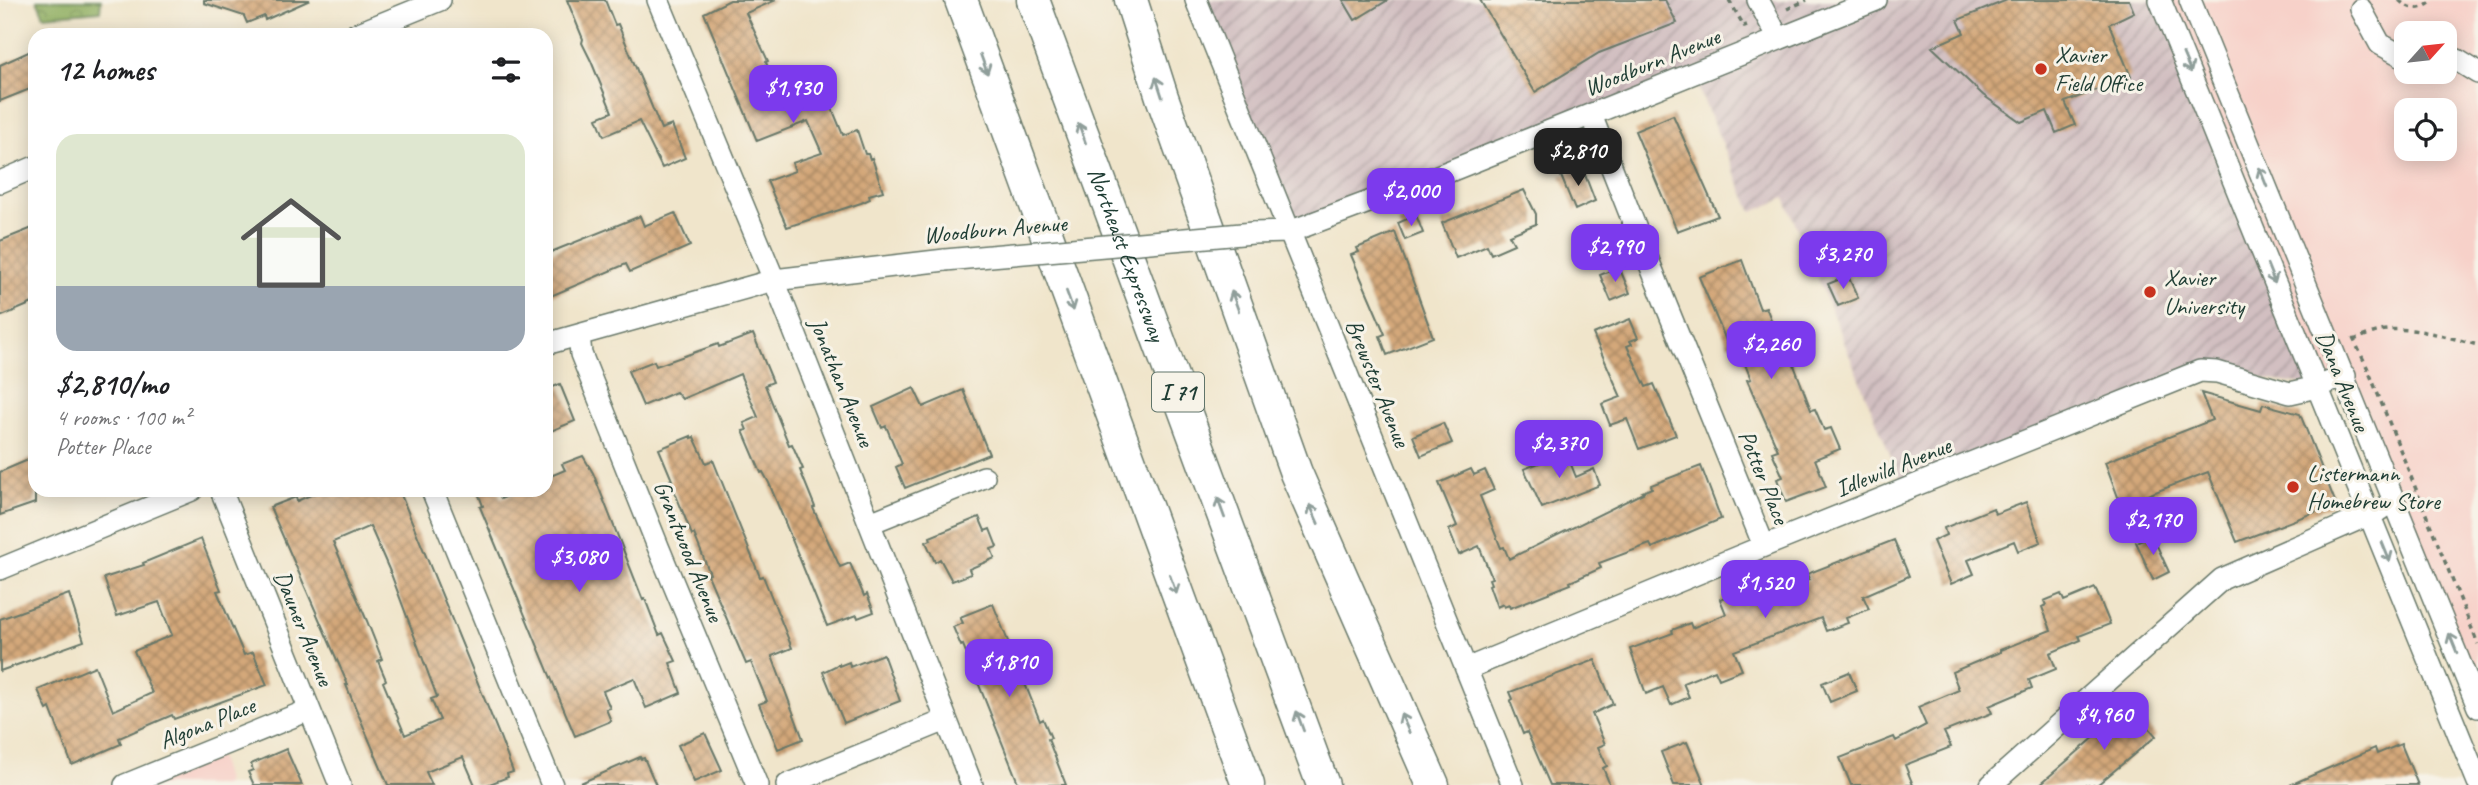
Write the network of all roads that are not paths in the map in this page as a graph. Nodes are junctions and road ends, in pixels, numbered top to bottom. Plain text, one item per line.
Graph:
1 (440, 0) edge
2 (658, 0) edge
3 (961, 0) edge
4 (1033, 0) edge
5 (1131, 0) edge
6 (1196, 0) edge
7 (1758, 0) edge
8 (1876, 0) edge
9 (2160, 0) edge
10 (2190, 0) edge
11 (2361, 9) dead end
12 (372, 28) edge
13 (1779, 39) junction
14 (2394, 52) edge
15 (2457, 60) edge
16 (2478, 73) edge
17 (1591, 115) junction
18 (28, 170) edge
19 (0, 182) edge
20 (1289, 232) junction
21 (774, 280) junction
22 (579, 335) junction
23 (553, 342) edge
24 (2345, 376) junction
25 (2317, 387) junction
26 (984, 477) dead end
27 (175, 497) edge
28 (224, 497) edge
29 (435, 497) edge
30 (2396, 503) junction
31 (2370, 514) junction
32 (870, 523) junction
33 (1764, 546) junction
34 (0, 569) edge
35 (1466, 669) junction
36 (2478, 707) edge
37 (309, 710) junction
38 (946, 720) junction
39 (2478, 782) edge
40 (125, 785) edge
41 (340, 785) edge
42 (552, 785) edge
43 (757, 785) edge
44 (787, 785) edge
45 (972, 785) edge
46 (1248, 785) edge
47 (1323, 785) edge
48 (1433, 785) edge
49 (1513, 785) edge
50 (1991, 785) edge

1 - 12 street
2 - 21 street, Jonathan Avenue
3 -> 46 highway
47 -> 4 highway, Northeast Expressway / I 71
48 -> 5 highway
6 - 20 street, Brewster Avenue
7 - 13 street
8 - 13 street, Woodburn Avenue
9 -> 25 street, Dana Avenue
24 -> 10 street, Dana Avenue
11 - 14 street
13 - 17 street, Woodburn Avenue
15 - 16 street
17 - 20 street, Woodburn Avenue
17 - 33 street, Potter Place
18 - 19 street
20 - 21 street, Woodburn Avenue, bridge
20 - 35 street, Brewster Avenue
21 - 22 street, Woodburn Avenue
21 - 32 street, Jonathan Avenue
22 - 23 street, Woodburn Avenue
22 - 43 street, Grantwood Avenue
24 - 25 street, Idlewild Avenue
24 - 30 street, Dana Avenue
25 - 31 street, Dana Avenue
25 - 33 street, Idlewild Avenue
26 - 32 street
27 - 34 street
28 - 37 street, Dauner Avenue
29 - 42 street
30 - 31 street
36 -> 30 street, Dana Avenue
31 -> 39 street, Dana Avenue
31 - 50 street
32 - 38 street, Jonathan Avenue
33 - 35 street, Idlewild Avenue
35 - 49 street, Brewster Avenue
37 - 40 street, Algona Place
37 - 41 street, Dauner Avenue
38 - 44 street
38 - 45 street, Jonathan Avenue

